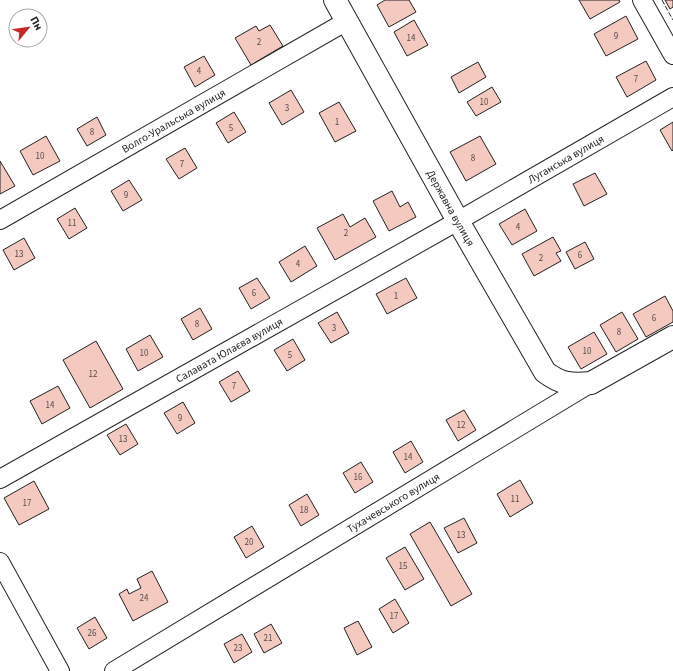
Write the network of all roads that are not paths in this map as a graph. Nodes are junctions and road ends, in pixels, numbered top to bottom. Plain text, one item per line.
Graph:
1 (335, 0) edge
2 (642, 0) edge
3 (347, 21) junction
4 (673, 55) edge
5 (673, 97) edge
6 (0, 220) edge
7 (458, 221) junction
8 (673, 337) edge
9 (591, 383) junction
10 (0, 479) edge
11 (0, 562) edge
12 (60, 671) edge
13 (114, 671) edge

1 - 3 main road, Державна вулиця
2 - 4 street
3 - 6 street, Волго-Уральська вулиця
3 - 7 main road, Державна вулиця
5 - 7 street, Луганська вулиця
7 - 9 main road, Державна вулиця
7 - 10 street, Салавата Юлаєва вулиця
8 - 9 main road, Тухачевського вулиця
9 - 13 street, Тухачевського вулиця
11 - 12 street

